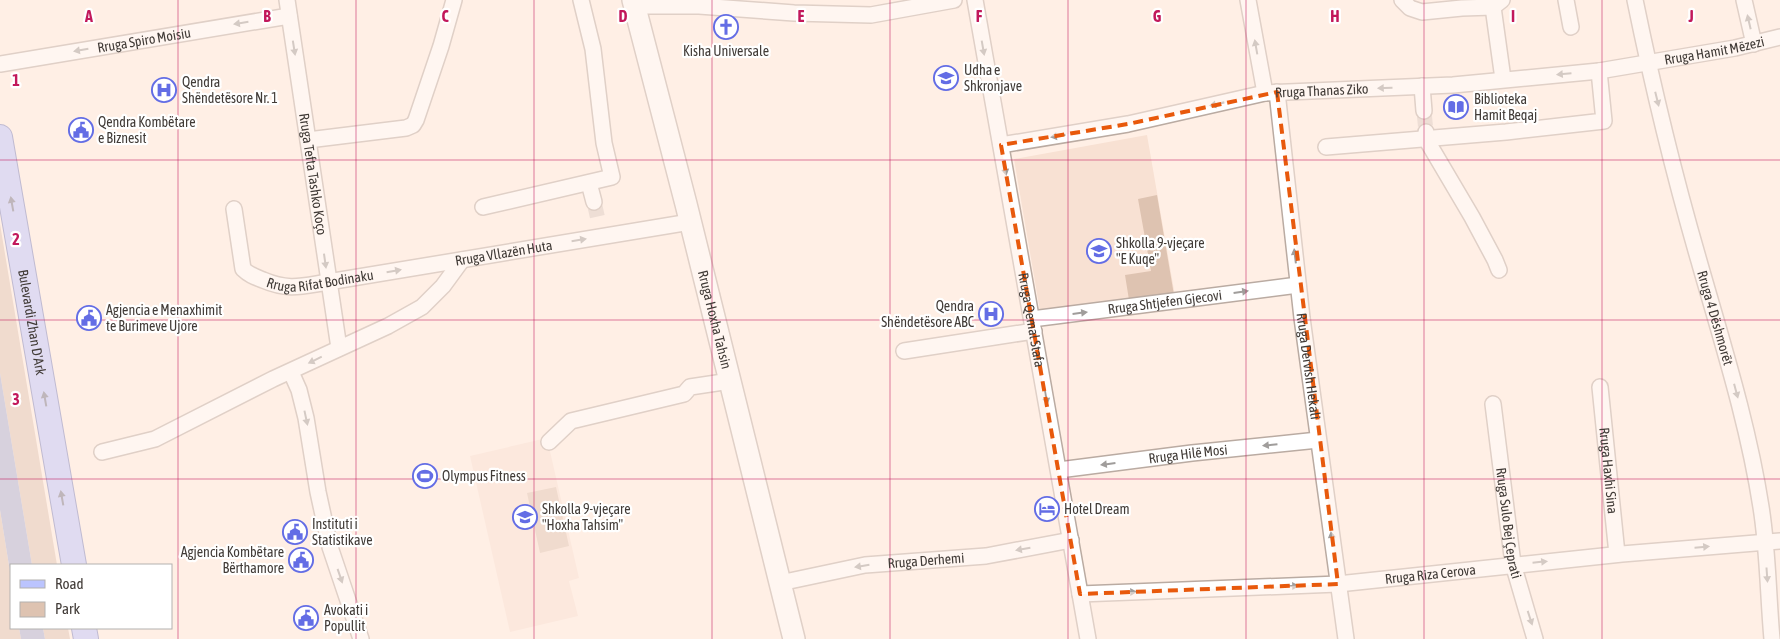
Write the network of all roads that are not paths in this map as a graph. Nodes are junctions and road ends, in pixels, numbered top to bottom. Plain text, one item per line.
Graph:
1 (287, 0) edge
2 (454, 0) edge
3 (581, 0) edge
4 (954, 0) edge
5 (975, 0) edge
6 (1248, 0) edge
7 (1402, 0) edge
8 (1566, 0) edge
9 (1635, 0) edge
10 (1744, 0) edge
11 (634, 3) edge
12 (1498, 3) edge
13 (289, 16) junction
14 (1571, 27) dead end
15 (1780, 37) edge
16 (1754, 44) junction
17 (1648, 63) junction
18 (0, 64) edge
19 (1599, 71) junction
20 (1503, 79) junction
21 (1422, 86) junction
22 (1271, 93) junction
23 (1424, 111) tunnel mouth
24 (1426, 135) junction
25 (0, 137) edge
26 (308, 140) junction
27 (1001, 145) junction
28 (1326, 146) dead end
29 (589, 183) junction
30 (594, 202) tunnel mouth
31 (483, 207) dead end
32 (234, 209) dead end
33 (690, 222) junction
34 (462, 260) junction
35 (1499, 270) dead end
36 (328, 282) junction
37 (1298, 285) junction
38 (1033, 325) junction
39 (338, 348) junction
40 (904, 351) dead end
41 (291, 372) junction
42 (730, 381) junction
43 (1600, 387) dead end
44 (1493, 404) dead end
45 (1318, 440) junction
46 (548, 442) dead end
47 (102, 452) dead end
48 (1059, 470) junction
49 (1071, 540) junction
50 (1780, 541) edge
51 (1764, 542) junction
52 (1617, 554) junction
53 (74, 564) edge
54 (1513, 564) junction
55 (780, 583) junction
56 (1338, 584) junction
57 (1080, 594) junction
58 (361, 639) edge
59 (794, 639) edge
60 (1088, 639) edge
61 (1346, 639) edge
62 (1535, 639) edge
63 (1772, 639) edge

1 - 13 street, Rruga Tefta Tashko Koço
2 - 26 street
3 - 29 street
4 - 11 street
5 -> 27 street, Rruga Qemal Stafa
22 -> 6 street, Rruga Dervish Hekali
7 - 12 street
8 - 14 street
9 - 17 street, Rruga 4 Dëshmorët
16 -> 10 street
11 - 33 main road, Rruga Hoxha Tahsin
12 - 20 street
13 -> 18 street, Rruga Spiro Moisiu
13 -> 26 street, Rruga Tefta Tashko Koço
15 - 16 street, Rruga Hamit Mëzezi
16 - 17 street, Rruga Hamit Mëzezi
17 - 19 street, Rruga Thanas Ziko
17 -> 51 street, Rruga 4 Dëshmorët
19 -> 20 street, Rruga Thanas Ziko
19 - 24 street
20 - 21 street, Rruga Thanas Ziko
21 -> 22 street, Rruga Thanas Ziko
21 - 23 street
22 -> 27 street, Rruga Thanas Ziko
37 -> 22 street, Rruga Dervish Hekali
24 - 28 street
24 - 35 street
53 -> 25 main road, Bulevardi Zhan D'Ark
26 -> 36 street, Rruga Tefta Tashko Koço
27 -> 38 street, Rruga Qemal Stafa
29 - 30 street
29 - 31 street
32 - 36 street, Rruga Rifat Bodinaku
34 -> 33 street, Rruga Vllazën Huta
33 - 42 main road, Rruga Hoxha Tahsin
36 -> 34 street, Rruga Rifat Bodinaku
34 - 39 street, Rruga Vllazën Huta
36 - 39 street, Rruga Tefta Tashko Koço
38 -> 37 street, Rruga Shtjefen Gjecovi
37 - 45 street, Rruga Dervish Hekali
38 - 40 street, Rruga Shtjefen Gjecovi
38 -> 48 street, Rruga Qemal Stafa
39 -> 41 street, Rruga Vllazën Huta
41 - 47 street, Rruga Vllazën Huta
41 -> 58 street
42 - 46 street
42 - 55 main road, Rruga Hoxha Tahsin
43 - 52 street, Rruga Haxhi Sina
44 - 54 street, Rruga Sulo Bej Çeprati
45 -> 48 street, Rruga Hilë Mosi
56 -> 45 street, Rruga Dervish Hekali
48 - 49 street, Rruga Qemal Stafa
49 -> 55 street, Rruga Derhemi
49 - 57 street, Rruga Qemal Stafa
50 - 51 street, Rruga Riza Cerova
52 -> 51 street, Rruga Riza Cerova
51 -> 63 street, Rruga 4 Dëshmorët
54 -> 52 street, Rruga Riza Cerova
54 - 56 street, Rruga Riza Cerova
54 -> 62 street, Rruga Sulo Bej Çeprati
55 - 59 main road, Rruga Hoxha Tahsin
57 -> 56 street, Rruga Riza Cerova
56 - 61 street, Rruga Dervish Hekali
57 - 60 street, Rruga Qemal Stafa

